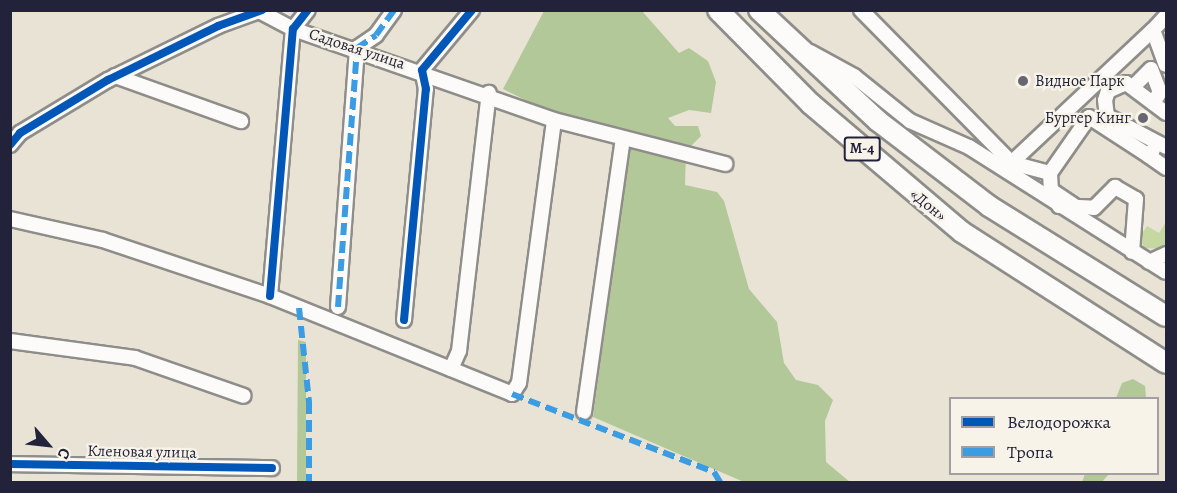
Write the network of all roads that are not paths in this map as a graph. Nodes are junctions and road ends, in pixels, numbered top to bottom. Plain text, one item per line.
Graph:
1 (308, 10) edge
2 (394, 10) edge
3 (472, 10) edge
4 (718, 10) edge
5 (759, 10) edge
6 (861, 10) edge
7 (262, 11) edge
8 (1167, 16) edge
9 (293, 29) junction
10 (1153, 30) junction
11 (793, 44) junction
12 (357, 48) junction
13 (1167, 65) edge
14 (422, 70) junction
15 (115, 76) junction
16 (1133, 87) junction
17 (489, 93) junction
18 (1078, 103) junction
19 (1153, 103) junction
20 (1167, 113) edge
21 (1089, 117) junction
22 (554, 120) junction
23 (241, 121) dead end
24 (623, 139) junction
25 (10, 145) edge
26 (1157, 150) edge
27 (725, 164) dead end
28 (1007, 166) junction
29 (1167, 168) edge
30 (1050, 173) junction
31 (1054, 205) junction
32 (1077, 208) junction
33 (10, 219) edge
34 (1132, 252) junction
35 (1167, 254) edge
36 (1149, 262) junction
37 (1167, 273) edge
38 (270, 296) junction
39 (338, 307) dead end
40 (1167, 316) edge
41 (405, 320) dead end
42 (10, 341) edge
43 (1167, 363) edge
44 (451, 369) junction
45 (244, 396) dead end
46 (584, 412) dead end
47 (10, 464) edge
48 (272, 468) dead end

1 - 9 street
2 - 12 street
3 - 14 street
4 - 43 highway, «Дон» / М-4
5 - 11 highway, М-4
6 - 28 street
7 - 9 street, Садовая улица
7 - 15 street
8 - 10 street
9 - 12 street, Садовая улица
9 - 38 street
10 - 13 street
10 - 18 street
11 - 28 street
11 - 40 highway, М-4
12 - 14 street, Садовая улица
12 - 39 street
14 - 17 street, Садовая улица
14 - 41 street
15 - 23 street
15 - 25 street
16 - 19 street
16 - 19 street
16 - 26 street
17 - 22 street, Садовая улица
17 - 44 street
18 - 21 street
18 - 28 street
19 - 20 street
21 - 26 street
21 - 30 street
22 - 24 street, Садовая улица
22 - 44 street
24 - 27 street, Садовая улица
24 - 46 street
26 - 29 street
28 - 30 street
28 - 31 street
30 - 32 street
31 - 32 street
31 - 34 street
32 - 34 street
33 - 38 street
34 - 36 street
35 - 36 street
36 - 37 street
38 - 44 street
42 - 45 street
47 - 48 street, Кленовая улица

